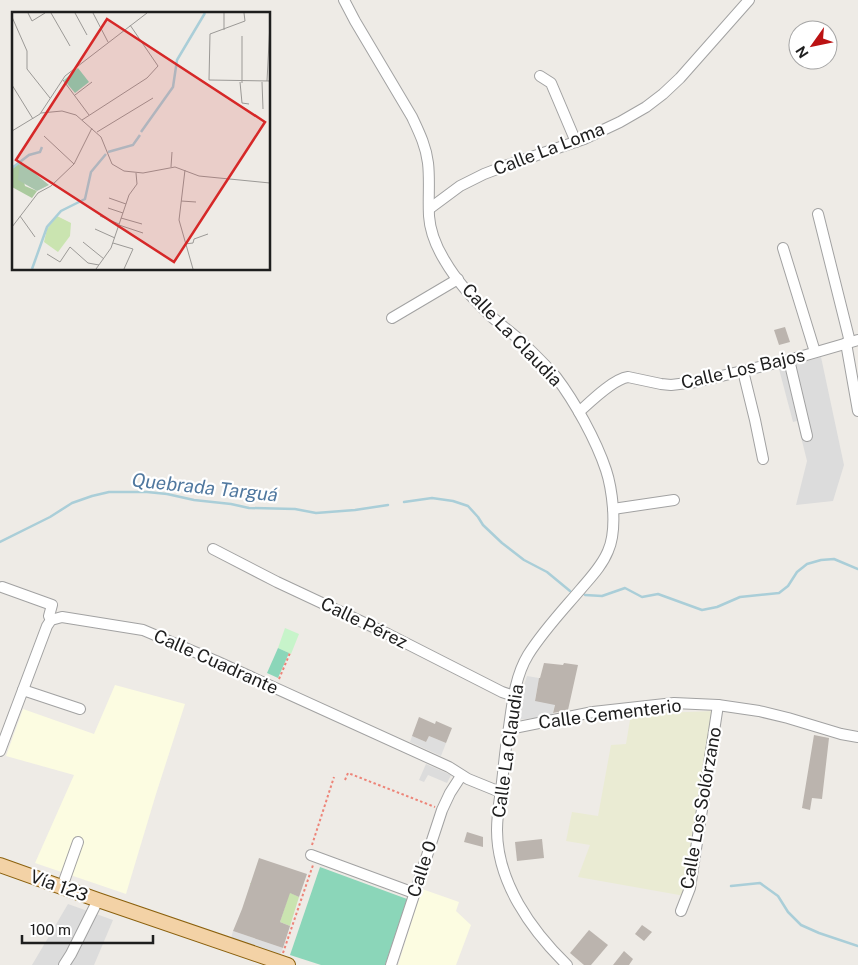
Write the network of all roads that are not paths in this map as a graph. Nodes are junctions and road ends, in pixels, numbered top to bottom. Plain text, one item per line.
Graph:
1 (344, 0) edge
2 (746, 1) edge
3 (540, 76) dead end
4 (576, 142) junction
5 (429, 209) junction
6 (818, 214) dead end
7 (783, 248) dead end
8 (458, 279) junction
9 (392, 318) dead end
10 (851, 342) edge
11 (814, 352) junction
12 (789, 360) junction
13 (743, 371) junction
14 (858, 411) edge
15 (578, 412) junction
16 (807, 436) dead end
17 (763, 459) dead end
18 (674, 500) dead end
19 (613, 509) junction
20 (213, 549) dead end
21 (2, 587) dead end
22 (51, 620) junction
23 (23, 690) junction
24 (514, 696) junction
25 (718, 705) junction
26 (80, 709) dead end
27 (509, 729) junction
28 (858, 737) edge
29 (0, 751) edge
30 (461, 776) junction
31 (500, 792) junction
32 (78, 842) dead end
33 (314, 856) road end
34 (0, 865) edge
35 (62, 887) junction
36 (414, 892) junction
37 (98, 900) junction
38 (680, 911) dead end
39 (284, 964) edge
40 (64, 965) edge
41 (391, 965) edge
42 (567, 965) edge

1 - 5 street, Calle La Claudia
2 - 4 street, Calle La Loma
3 - 4 street
4 - 5 street, Calle La Loma
5 - 8 street, Calle La Claudia
6 - 10 street
7 - 11 street
8 - 9 street
8 - 15 street, Calle La Claudia
10 - 11 street, Calle Los Bajos
10 - 14 street
11 - 12 street, Calle Los Bajos
12 - 13 street, Calle Los Bajos
12 - 16 street
13 - 15 street, Calle Los Bajos
13 - 17 street
15 - 19 street, Calle La Claudia
18 - 19 street
19 - 24 street, Calle La Claudia
20 - 24 street, Calle Pérez
21 - 22 street
22 - 23 street
22 - 30 street, Calle Cuadrante
23 - 26 street
23 - 29 street
24 - 27 street, Calle La Claudia
25 - 27 street, Calle Cementerio
25 - 28 street, Calle Cementerio
25 - 38 street, Calle Los Solórzano
27 - 31 street, Calle La Claudia
30 - 31 street, Calle Cuadrante
30 - 36 street, Calle 0
31 - 42 street, Calle La Claudia
32 - 35 street
33 - 36 street
34 - 35 main road, Vía 123
35 - 37 main road, Vía 123
36 - 41 street, Calle 0
37 - 39 main road, Vía 123
37 - 40 street

